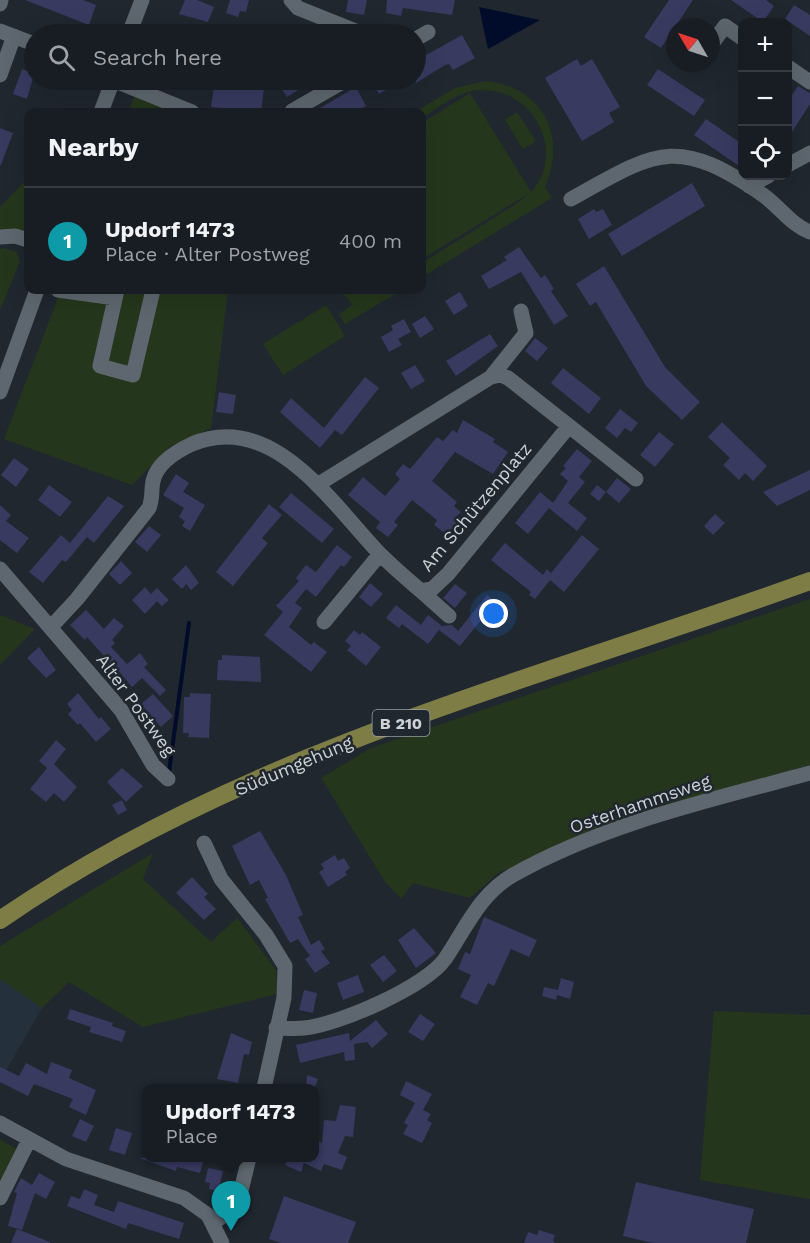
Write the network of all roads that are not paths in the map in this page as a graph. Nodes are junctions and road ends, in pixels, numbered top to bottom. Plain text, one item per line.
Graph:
1 (142, 0) edge
2 (291, 0) edge
3 (133, 24) edge
4 (338, 24) edge
5 (720, 33) edge
6 (7, 34) edge
7 (738, 35) edge
8 (24, 40) edge
9 (792, 70) edge
10 (0, 75) edge
11 (810, 82) edge
12 (109, 90) edge
13 (130, 90) edge
14 (329, 90) edge
15 (157, 106) edge
16 (102, 108) edge
17 (297, 108) edge
18 (810, 153) edge
19 (792, 163) edge
20 (760, 180) edge
21 (749, 186) junction
22 (571, 199) dead end
23 (810, 232) edge
24 (0, 237) edge
25 (24, 239) edge
26 (36, 294) edge
27 (116, 294) edge
28 (152, 294) edge
29 (521, 311) dead end
30 (491, 377) junction
31 (0, 392) edge
32 (569, 426) junction
33 (636, 479) dead end
34 (318, 485) junction
35 (380, 554) junction
36 (0, 569) edge
37 (810, 581) edge
38 (421, 591) junction
39 (449, 616) dead end
40 (324, 622) dead end
41 (51, 627) junction
42 (810, 773) edge
43 (168, 779) dead end
44 (204, 843) dead end
45 (0, 920) edge
46 (276, 1028) junction
47 (265, 1084) edge
48 (0, 1123) edge
49 (29, 1140) junction
50 (248, 1162) edge
51 (0, 1198) edge
52 (214, 1222) junction
53 (222, 1243) edge

1 - 3 street
2 - 4 street
5 - 7 street
6 - 8 street
6 - 10 street
9 - 11 street
12 - 16 street
13 - 15 street
14 - 17 street
18 - 19 street
20 - 21 street
21 - 22 street
21 - 23 street
24 - 25 street
26 - 31 street
27 - 28 street
29 - 30 street
30 - 32 street
30 - 34 street
32 - 33 street
32 - 38 street, Am Schützenplatz
34 - 35 street, Am Schützenplatz
34 - 41 street, Am Schützenplatz
35 - 38 street, Am Schützenplatz
35 - 40 street
36 - 41 street, Alter Postweg
37 - 45 main road, Südumgehung / B 210
38 - 39 street
41 - 43 street, Alter Postweg
42 - 46 street, Osterhammsweg
44 - 46 street
46 - 47 street
48 - 49 street
49 - 51 street
49 - 52 street
50 - 52 street
52 - 53 street

